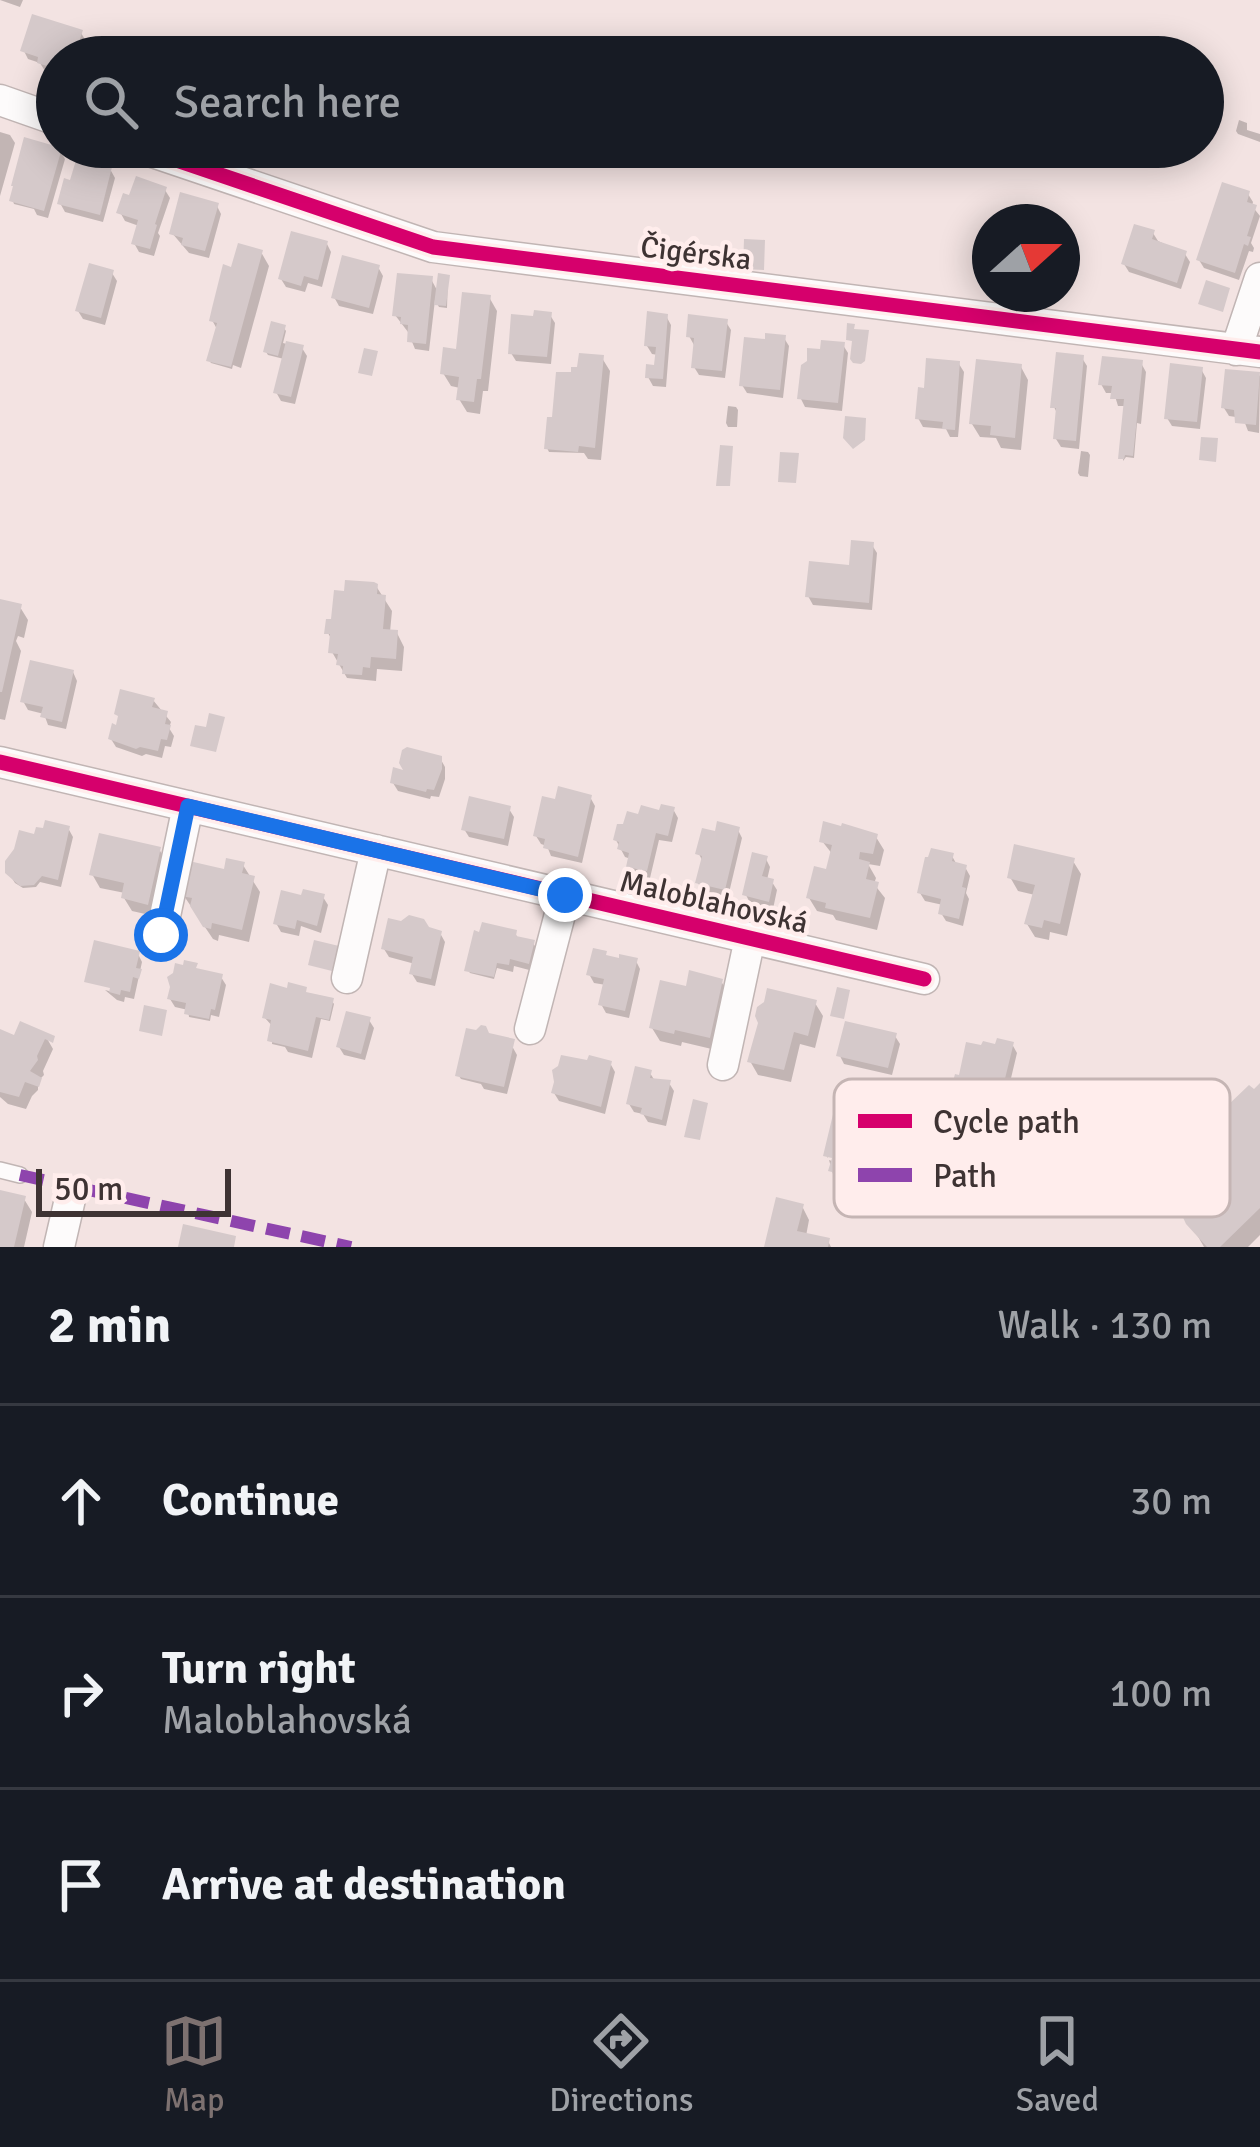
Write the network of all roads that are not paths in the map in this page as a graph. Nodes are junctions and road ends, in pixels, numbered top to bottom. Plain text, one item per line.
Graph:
1 (0, 100) edge
2 (36, 112) edge
3 (200, 168) edge
4 (1260, 278) edge
5 (1248, 351) edge
6 (0, 761) edge
7 (188, 806) junction
8 (376, 850) junction
9 (565, 895) junction
10 (161, 935) dead end
11 (750, 938) junction
12 (347, 979) dead end
13 (924, 979) dead end
14 (530, 1029) dead end
15 (723, 1065) dead end
16 (0, 1170) edge
17 (20, 1174) dead end
18 (70, 1199) dead end
19 (58, 1247) edge

1 - 2 street
3 - 5 street, Čigérska
4 - 5 street
6 - 7 street, Maloblahovská
7 - 8 street, Maloblahovská
7 - 10 street
8 - 9 street, Maloblahovská
8 - 12 street
9 - 11 street, Maloblahovská
9 - 14 street
11 - 13 street, Maloblahovská
11 - 15 street
16 - 17 lane
18 - 19 street

